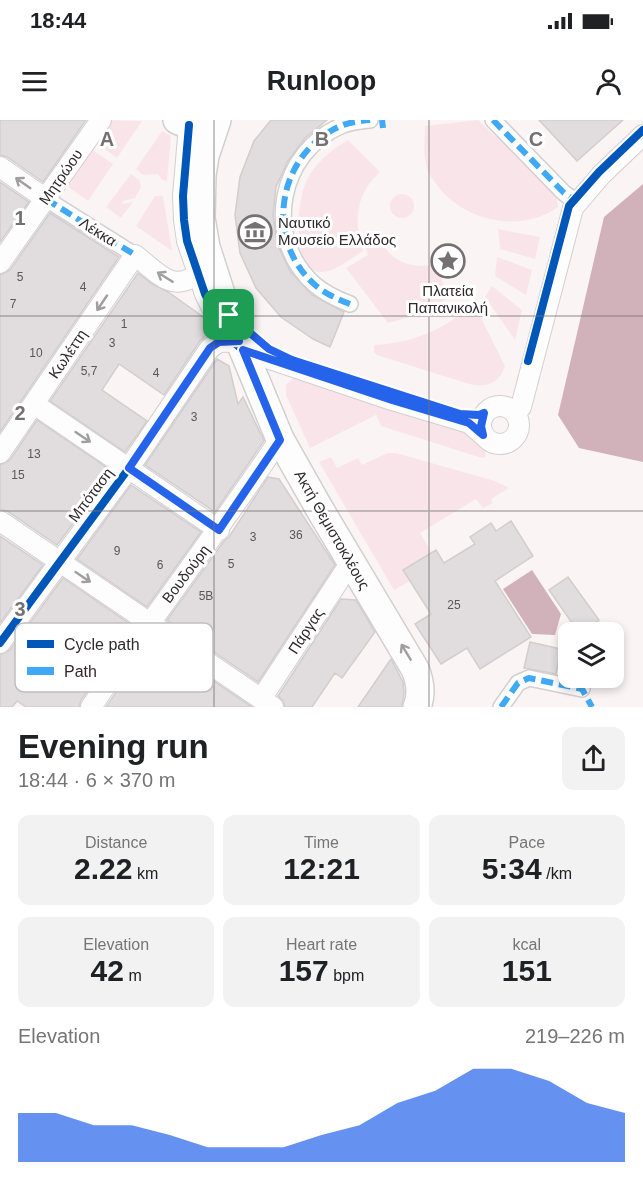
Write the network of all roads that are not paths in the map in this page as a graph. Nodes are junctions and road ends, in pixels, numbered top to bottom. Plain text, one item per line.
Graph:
1 (101, 120) edge
2 (217, 120) edge
3 (370, 120) edge
4 (492, 120) edge
5 (193, 122) edge
6 (643, 135) edge
7 (0, 167) edge
8 (46, 199) junction
9 (577, 202) junction
10 (135, 255) junction
11 (0, 263) edge
12 (197, 274) junction
13 (350, 304) dead end
14 (232, 331) junction
15 (34, 404) junction
16 (520, 407) dead end
17 (484, 413) junction
18 (483, 435) junction
19 (280, 440) junction
20 (0, 453) edge
21 (129, 468) junction
22 (0, 521) edge
23 (219, 530) junction
24 (59, 561) junction
25 (351, 562) junction
26 (149, 622) joint
27 (0, 644) edge
28 (213, 666) edge
29 (582, 689) dead end
30 (101, 692) edge
31 (267, 703) edge
32 (91, 707) edge
33 (417, 707) edge
34 (501, 707) edge

1 - 8 street, Μητρώου
2 - 14 main road, Ακτή Θεμιστοκλέους
3 - 13 street
4 - 9 street
5 - 12 street
6 - 9 street
8 -> 7 street, Λέκκα
8 - 10 street, Λέκκα
8 - 11 street, Μητρώου
9 - 16 street
12 -> 10 street, Λέκκα
10 -> 15 street, Κωλέττη
12 - 14 street
14 - 17 street
14 - 18 street
14 - 19 main road, Ακτή Θεμιστοκλέους
14 - 21 street, Μπόταση
15 - 20 street, Κωλέττη
15 -> 21 street
17 - 18 street
17 - 18 street
19 - 23 street, Βουδούρη
19 - 25 main road, Ακτή Θεμιστοκλέους
21 - 23 street
21 - 24 street, Μπόταση
22 - 24 street
23 - 26 street, Βουδούρη
24 -> 26 street
24 - 27 street, Μπόταση
25 - 31 street, Πάργας
33 -> 25 main road, Ακτή Θεμιστοκλέους
28 - 31 street
29 - 34 street
30 - 32 street, Βουδούρη

